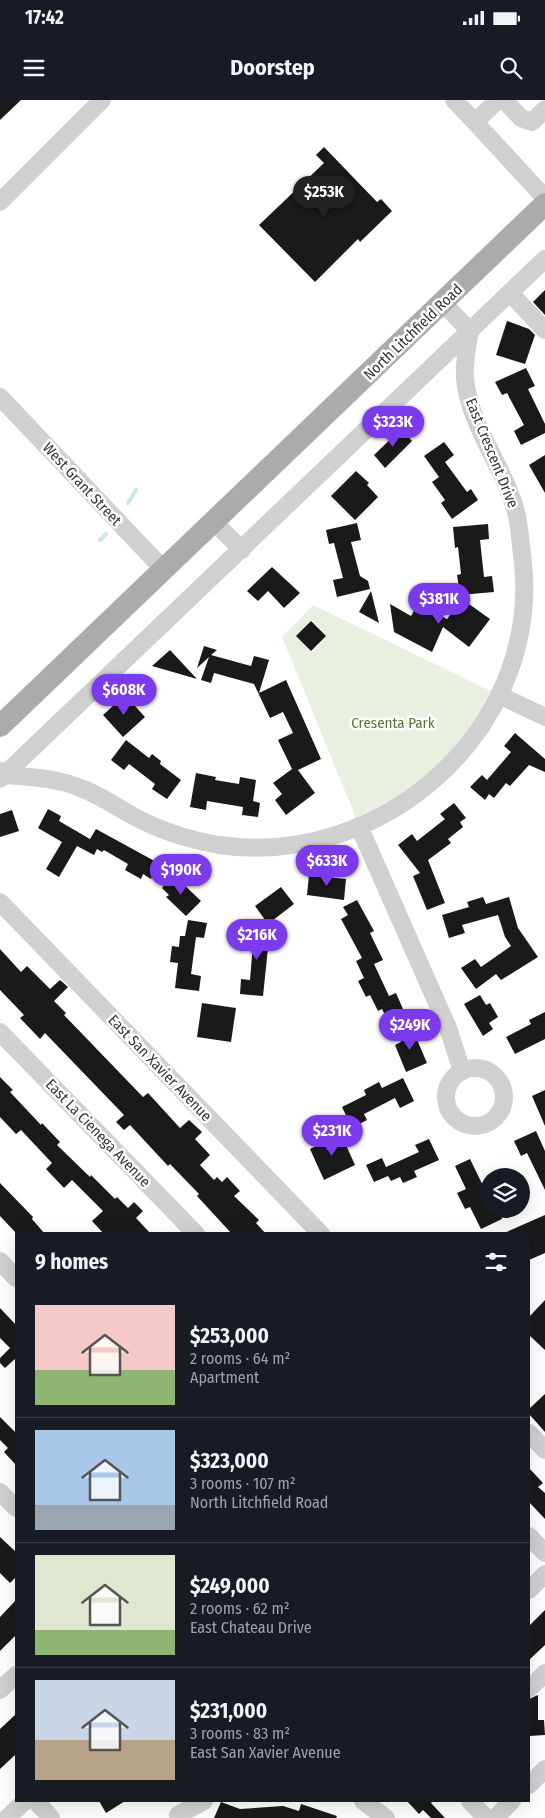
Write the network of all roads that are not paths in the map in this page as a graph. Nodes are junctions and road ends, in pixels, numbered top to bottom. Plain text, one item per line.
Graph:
1 (102, 100) edge
2 (454, 100) edge
3 (498, 100) edge
4 (504, 100) edge
5 (545, 109) edge
6 (475, 122) junction
7 (545, 198) edge
8 (0, 202) edge
9 (545, 204) edge
10 (545, 259) edge
11 (510, 293) junction
12 (443, 304) junction
13 (545, 330) edge
14 (470, 331) junction
15 (0, 397) edge
16 (214, 522) junction
17 (242, 550) junction
18 (164, 570) junction
19 (499, 695) junction
20 (545, 717) edge
21 (0, 726) edge
22 (1, 775) edge
23 (359, 826) junction
24 (0, 902) edge
25 (0, 1032) edge
26 (462, 1070) dead end
27 (194, 1232) edge
28 (319, 1232) edge
29 (0, 1261) edge
30 (15, 1277) edge
31 (530, 1434) edge
32 (545, 1450) edge
33 (0, 1492) edge
34 (15, 1507) edge
35 (530, 1537) edge
36 (545, 1553) edge
37 (545, 1574) edge
38 (530, 1589) edge
39 (545, 1673) edge
40 (15, 1676) edge
41 (530, 1688) edge
42 (0, 1690) edge
43 (545, 1769) edge
44 (530, 1784) edge
45 (24, 1802) edge
46 (37, 1802) edge
47 (201, 1802) edge
48 (364, 1802) edge
49 (471, 1802) edge
50 (511, 1802) edge
51 (176, 1811) edge
52 (8, 1818) edge
53 (51, 1818) edge
54 (386, 1818) edge
55 (486, 1818) edge
56 (495, 1818) edge

1 - 8 street
2 - 6 street
3 - 6 street
4 - 5 street
6 - 7 street
9 - 12 main road, North Litchfield Road
10 - 11 street
11 - 13 street
11 - 14 street
12 - 14 street
12 - 16 main road, North Litchfield Road
14 - 17 street
14 - 19 street, East Crescent Drive
15 - 18 street, West Grant Street
16 - 17 street
16 - 18 main road, North Litchfield Road
17 - 22 street
18 - 21 main road, North Litchfield Road
19 - 20 street
19 - 23 street, East Crescent Drive
22 - 23 street, East Crescent Drive
23 - 26 street
24 - 28 street, East San Xavier Avenue
25 - 27 street, East La Cienega Avenue
29 - 30 street
31 - 32 street
33 - 34 street
35 - 36 street
37 - 38 street
39 - 41 street
40 - 42 street
43 - 44 street
45 - 52 street
46 - 53 street
47 - 51 street
48 - 54 street
49 - 55 street
50 - 56 street

